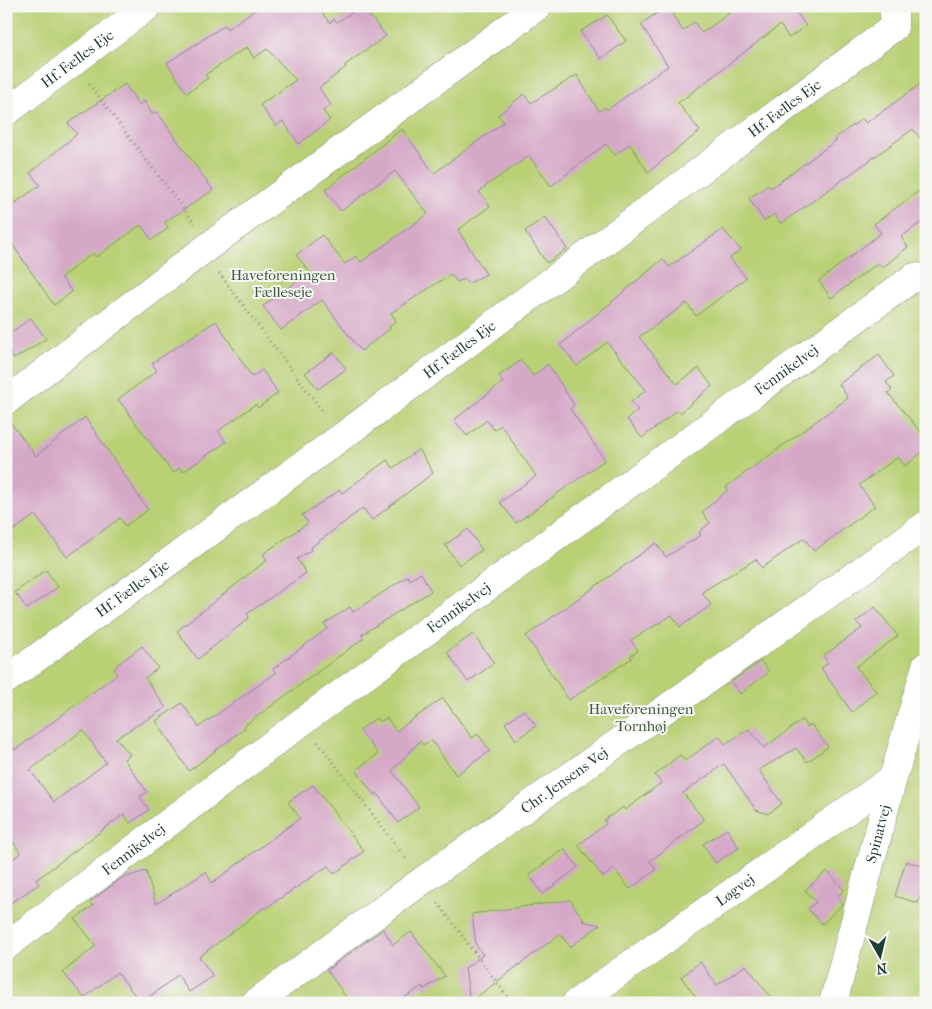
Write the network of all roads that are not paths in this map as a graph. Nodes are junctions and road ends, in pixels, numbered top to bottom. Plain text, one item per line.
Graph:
1 (148, 6) edge
2 (538, 6) edge
3 (894, 6) edge
4 (6, 112) edge
5 (920, 277) edge
6 (6, 400) edge
7 (926, 525) edge
8 (926, 666) edge
9 (6, 680) edge
10 (893, 778) junction
11 (6, 946) edge
12 (255, 1003) edge
13 (576, 1003) edge
14 (833, 1003) edge

1 - 4 lane, Hf. Fælles Eje
2 - 6 lane
3 - 9 lane, Hf. Fælles Eje
5 - 11 lane, Fennikelvej
7 - 12 lane, Chr. Jensens Vej
8 - 10 lane, Spinatvej
10 - 13 lane, Løgvej
10 - 14 lane, Spinatvej

